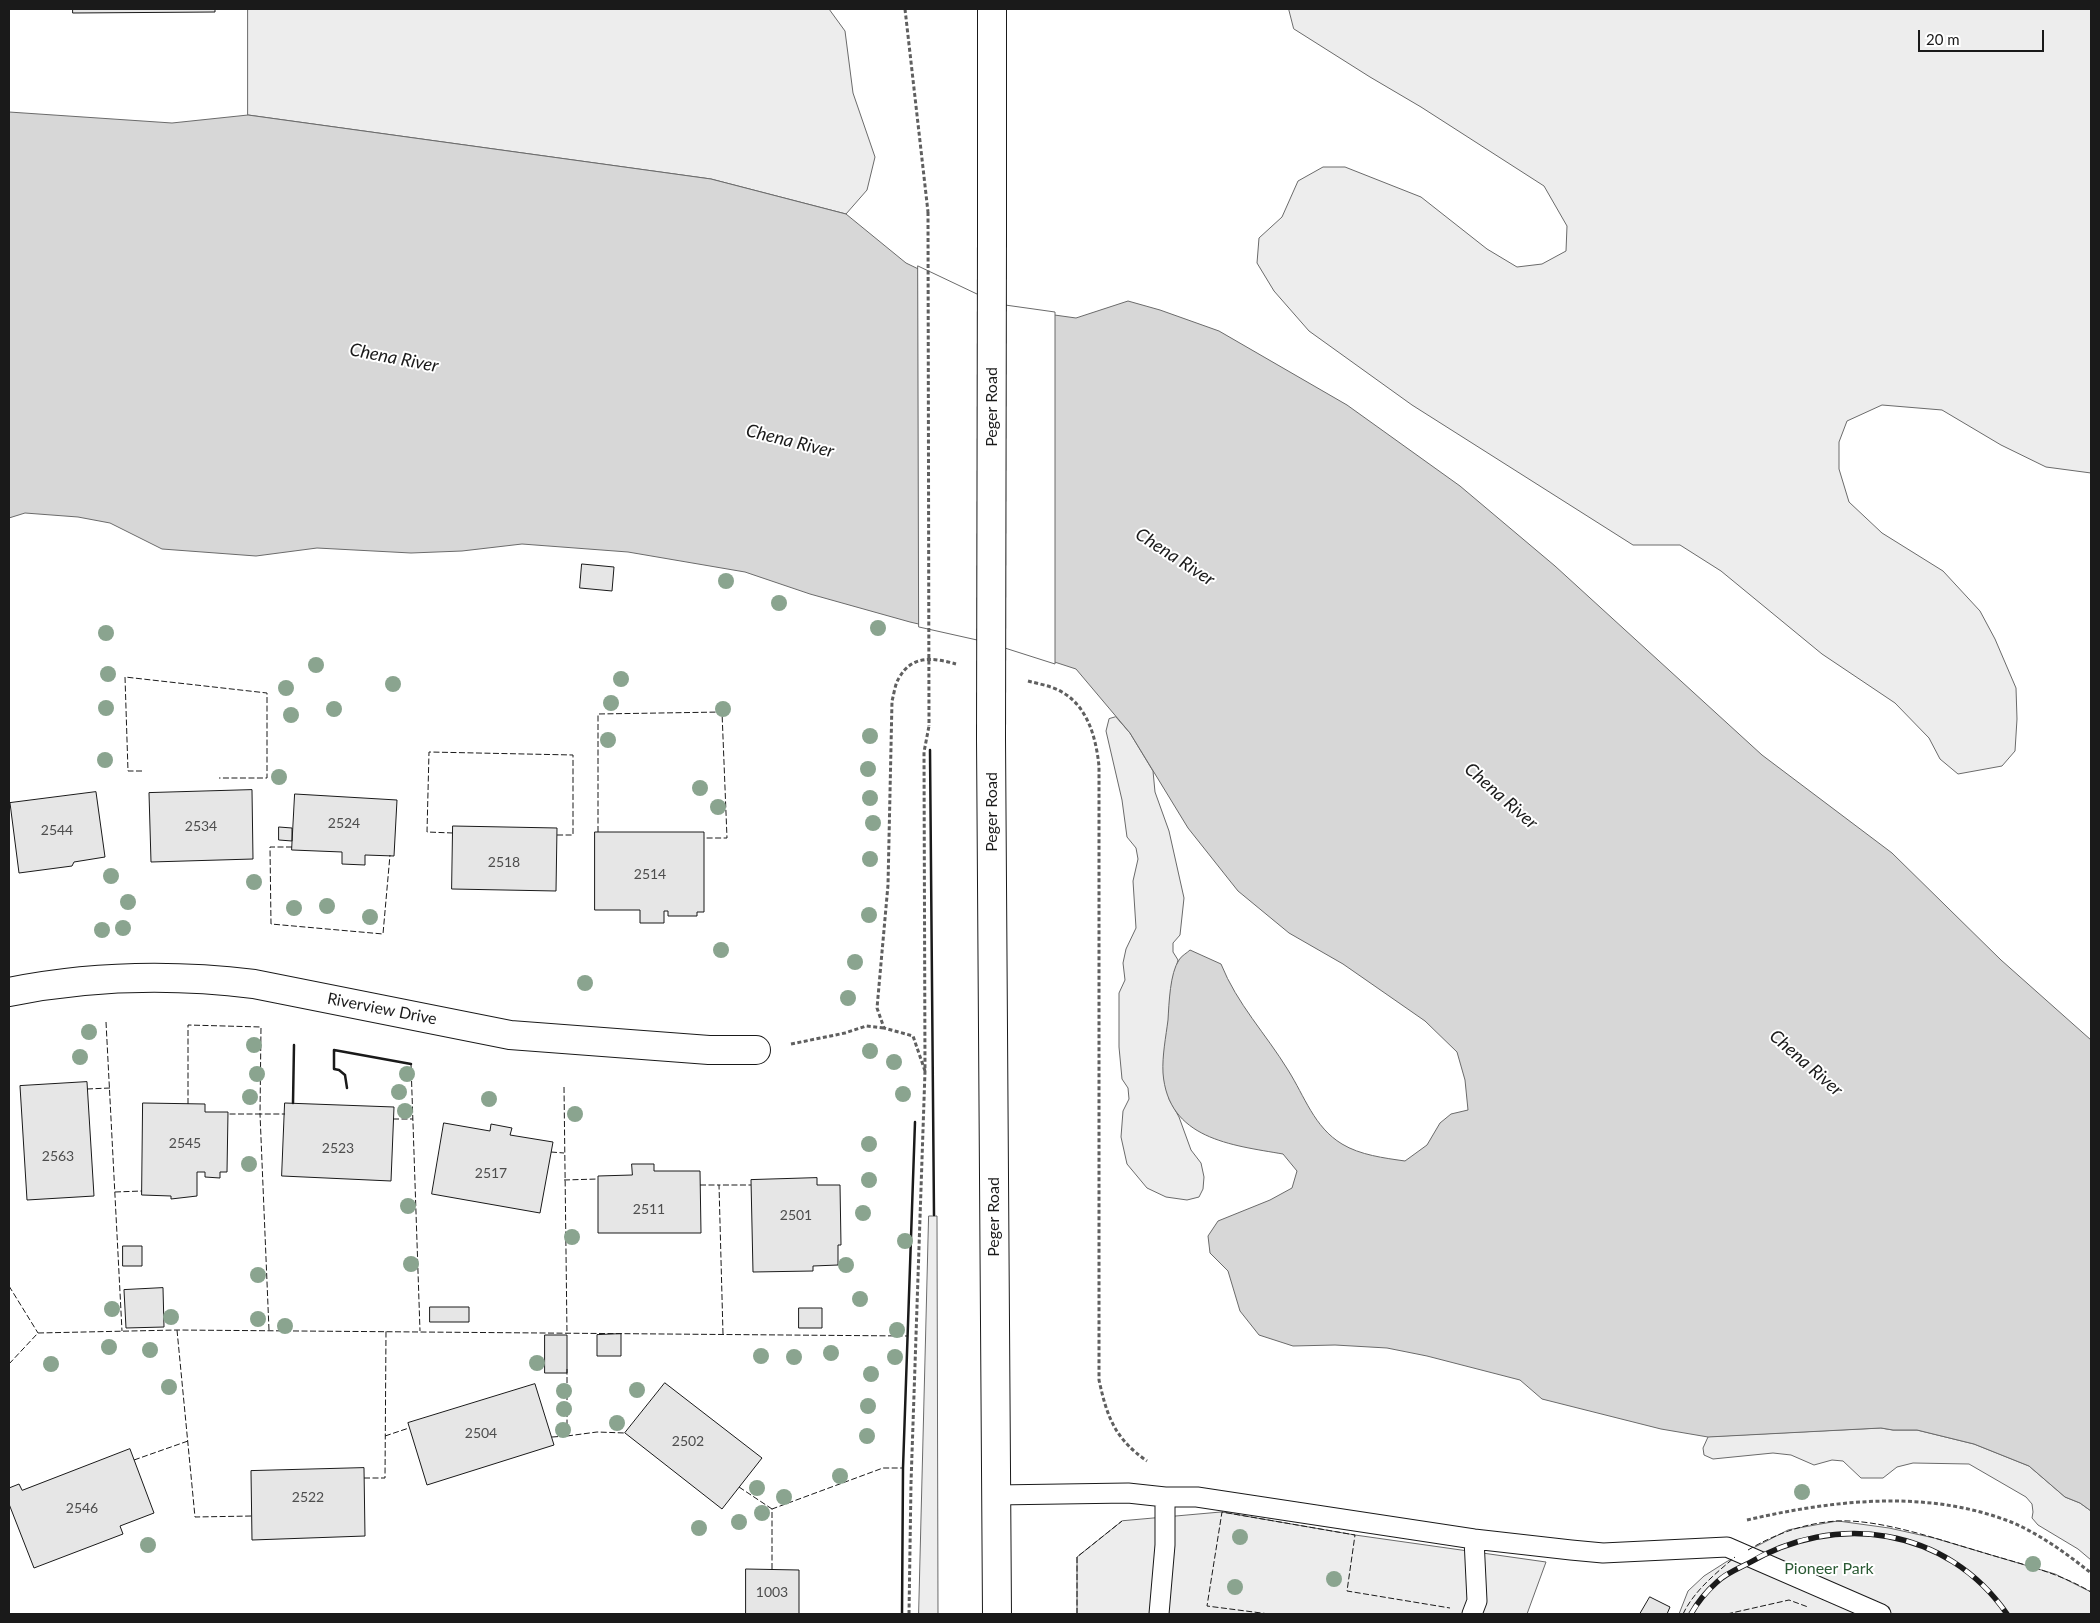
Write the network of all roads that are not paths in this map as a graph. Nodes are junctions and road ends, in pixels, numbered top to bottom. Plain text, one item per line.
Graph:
1 (992, 9) edge
2 (9, 992) edge
3 (756, 1050) road end
4 (996, 1494) junction
5 (1165, 1497) junction
6 (1474, 1539) junction
7 (997, 1614) edge
8 (1159, 1614) edge
9 (1472, 1614) edge
10 (1881, 1614) edge

1 - 4 main road, Peger Road, bridge
2 - 3 main road, Riverview Drive
4 - 5 lane
4 - 7 main road, Peger Road
5 - 6 lane
5 - 8 lane
6 - 9 lane
6 - 10 lane

